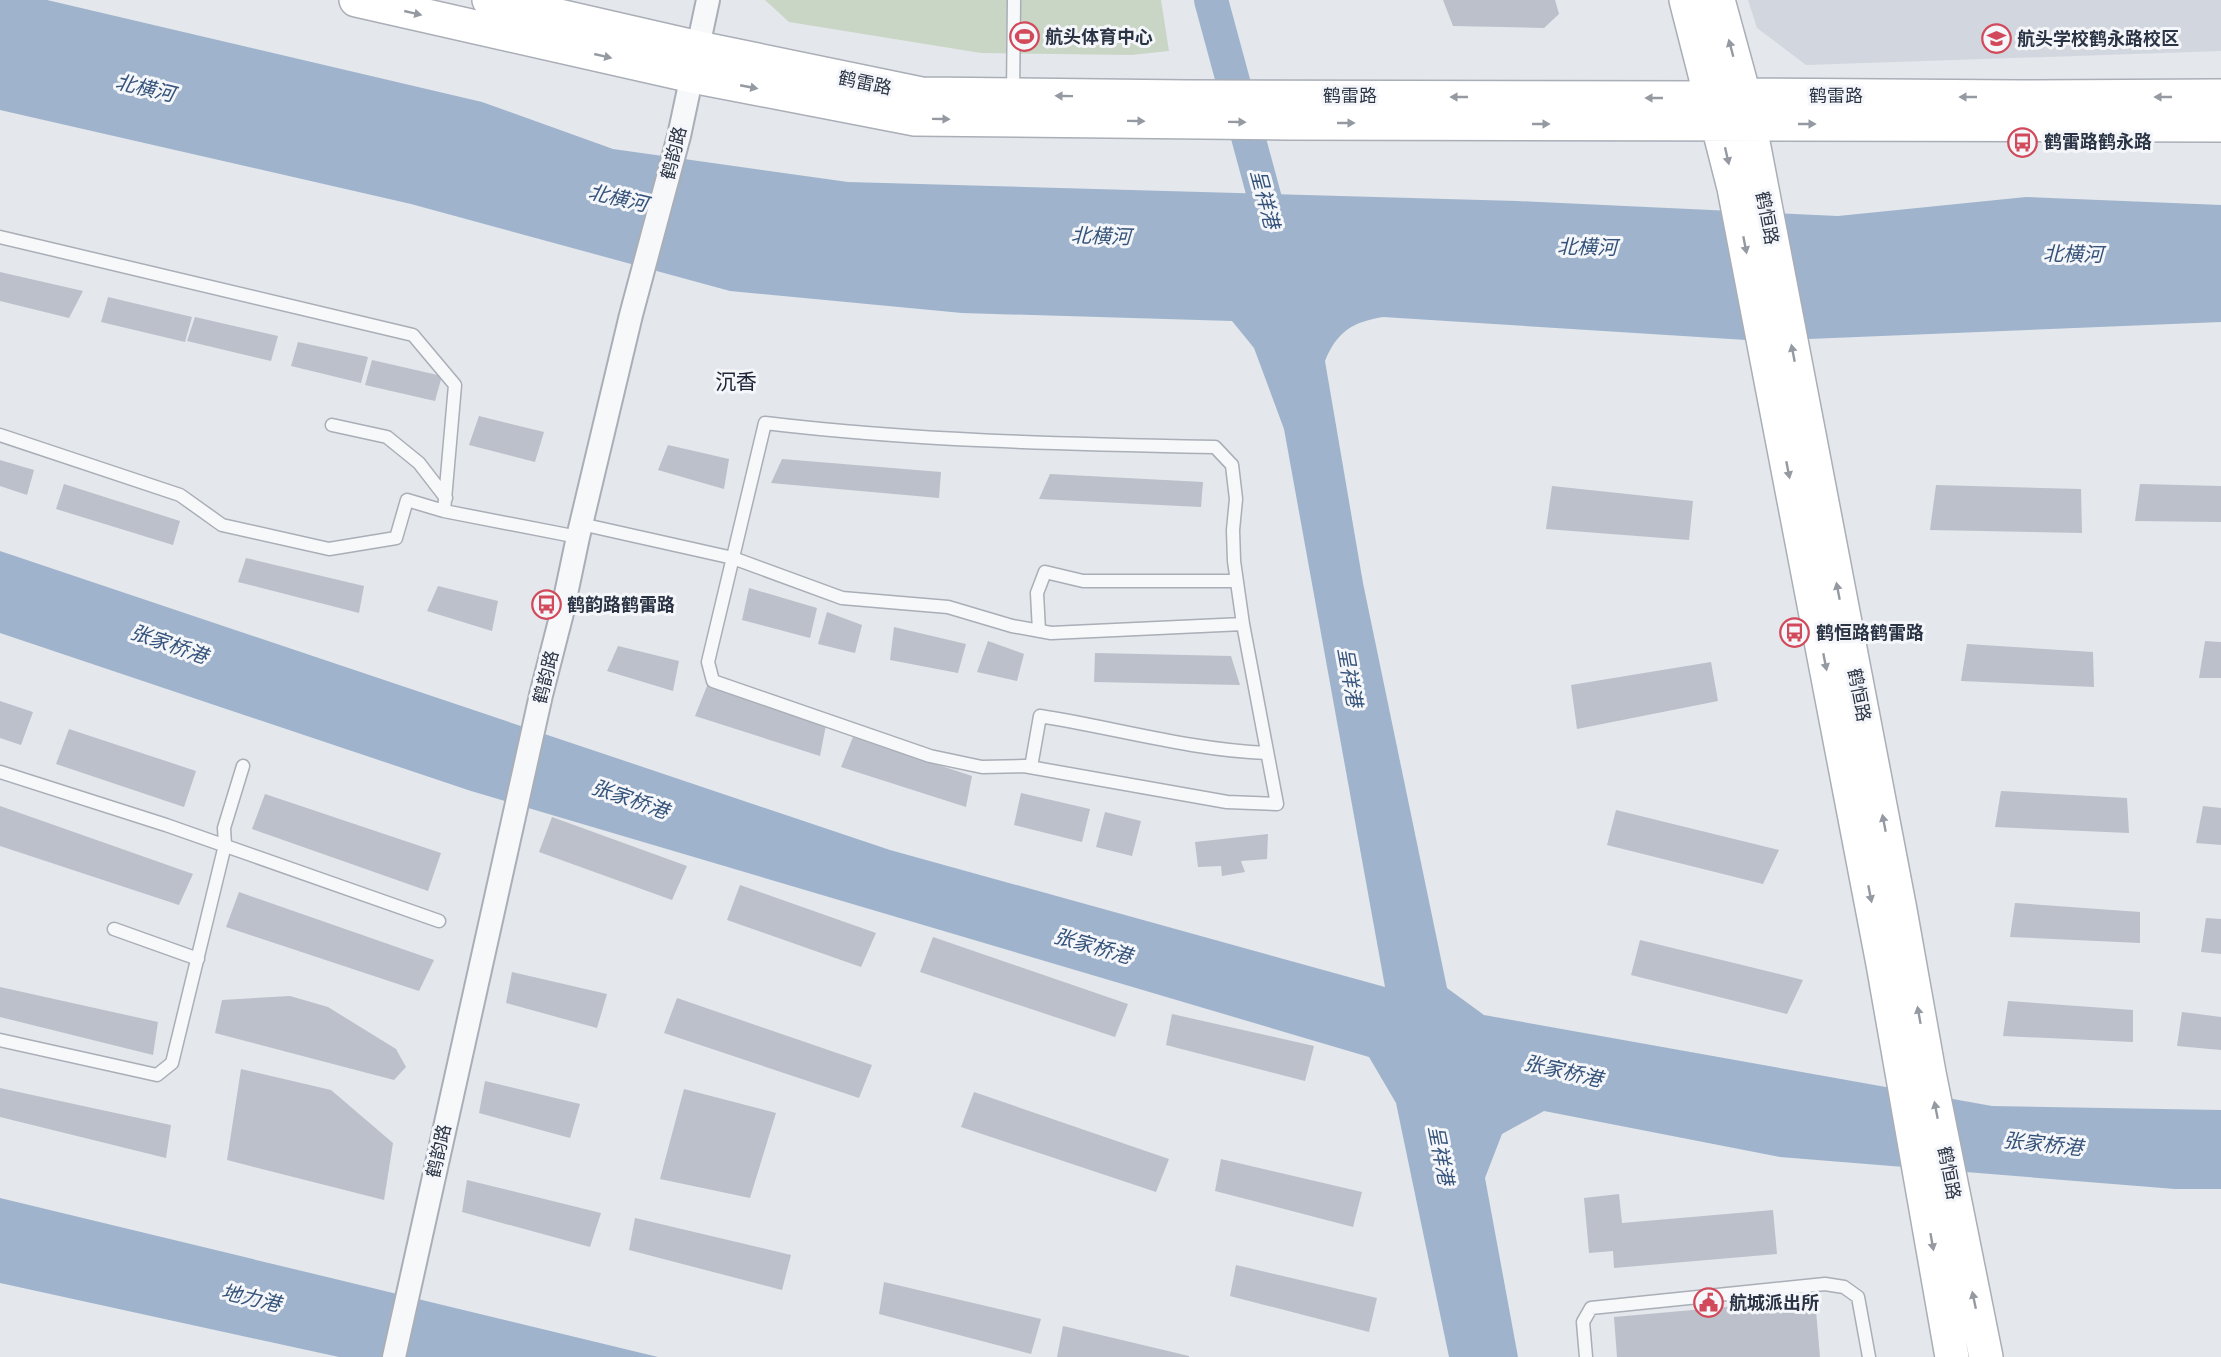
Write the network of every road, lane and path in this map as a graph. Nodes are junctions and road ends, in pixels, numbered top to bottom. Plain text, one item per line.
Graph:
1 (356, 0) edge
2 (489, 0) edge
3 (708, 0) edge
4 (1014, 0) edge
5 (1686, 0) edge
6 (1718, 0) edge
7 (695, 62) junction
8 (1013, 95) junction
9 (2221, 96) edge
10 (1186, 110) junction
11 (1731, 110) junction
12 (2221, 125) edge
13 (0, 237) edge
14 (333, 425) dead end
15 (0, 435) edge
16 (446, 498) junction
17 (444, 511) junction
18 (580, 530) junction
19 (733, 558) junction
20 (1237, 581) junction
21 (1243, 624) junction
22 (1039, 631) junction
23 (1267, 753) junction
24 (243, 766) dead end
25 (1031, 767) junction
26 (0, 772) edge
27 (225, 845) junction
28 (439, 921) dead end
29 (114, 928) dead end
30 (198, 959) junction
31 (0, 1040) edge
32 (1937, 1186) junction
33 (394, 1357) edge
34 (1586, 1357) edge
35 (1869, 1357) edge
36 (1952, 1357) edge
37 (1986, 1357) edge

1 -> 7 street
2 - 7 street, 鹤雷路
3 - 7 street, 鹤韵路
4 - 8 lane
5 - 11 street, 鹤恒路
11 -> 6 street, 鹤恒路
7 - 8 street, 鹤雷路
7 -> 10 street, 鹤雷路
7 - 18 street, 鹤韵路
10 -> 8 street, 鹤雷路
9 -> 11 street, 鹤雷路
10 - 11 street, 鹤雷路
11 -> 12 street, 鹤雷路
11 - 32 street, 鹤恒路
13 - 16 lane
14 - 16 lane
15 - 17 lane
16 - 17 lane
17 - 18 lane
18 - 19 lane
18 - 33 street, 鹤韵路
19 - 20 lane
19 - 22 lane
19 - 25 lane
20 - 21 lane
20 - 22 lane
21 - 22 lane
21 - 23 lane
23 - 25 lane
23 - 25 lane
24 - 27 lane
26 - 27 lane
27 - 28 lane
27 - 30 lane
29 - 30 lane
30 - 31 lane
32 -> 36 street, 鹤恒路
37 -> 32 street, 鹤恒路
34 - 35 lane

